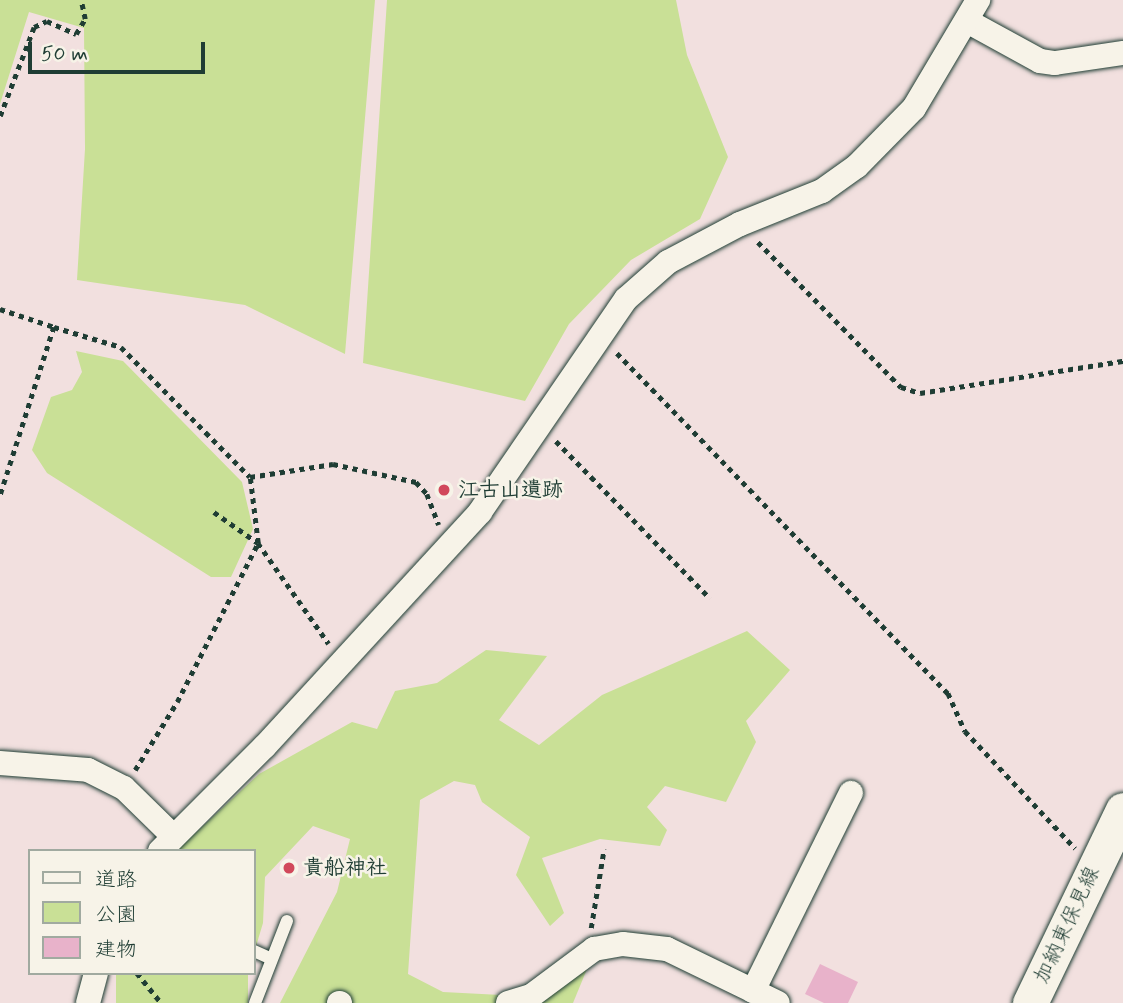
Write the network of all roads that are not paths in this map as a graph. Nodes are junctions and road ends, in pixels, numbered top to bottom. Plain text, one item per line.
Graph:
1 (972, 10) edge
2 (1123, 53) edge
3 (0, 763) edge
4 (850, 793) dead end
5 (1123, 810) edge
6 (167, 843) edge
7 (287, 921) dead end
8 (256, 952) edge
9 (270, 958) junction
10 (95, 975) edge
11 (753, 991) junction
12 (88, 1003) edge
13 (255, 1003) edge
14 (508, 1003) edge
15 (778, 1003) edge
16 (1030, 1003) edge

1 - 2 street
1 - 6 street
3 - 6 street
4 - 11 street
5 - 16 main road, 加納東保見線
7 - 9 lane
8 - 9 lane
9 - 13 lane
10 - 12 street
11 - 14 street
11 - 15 street

